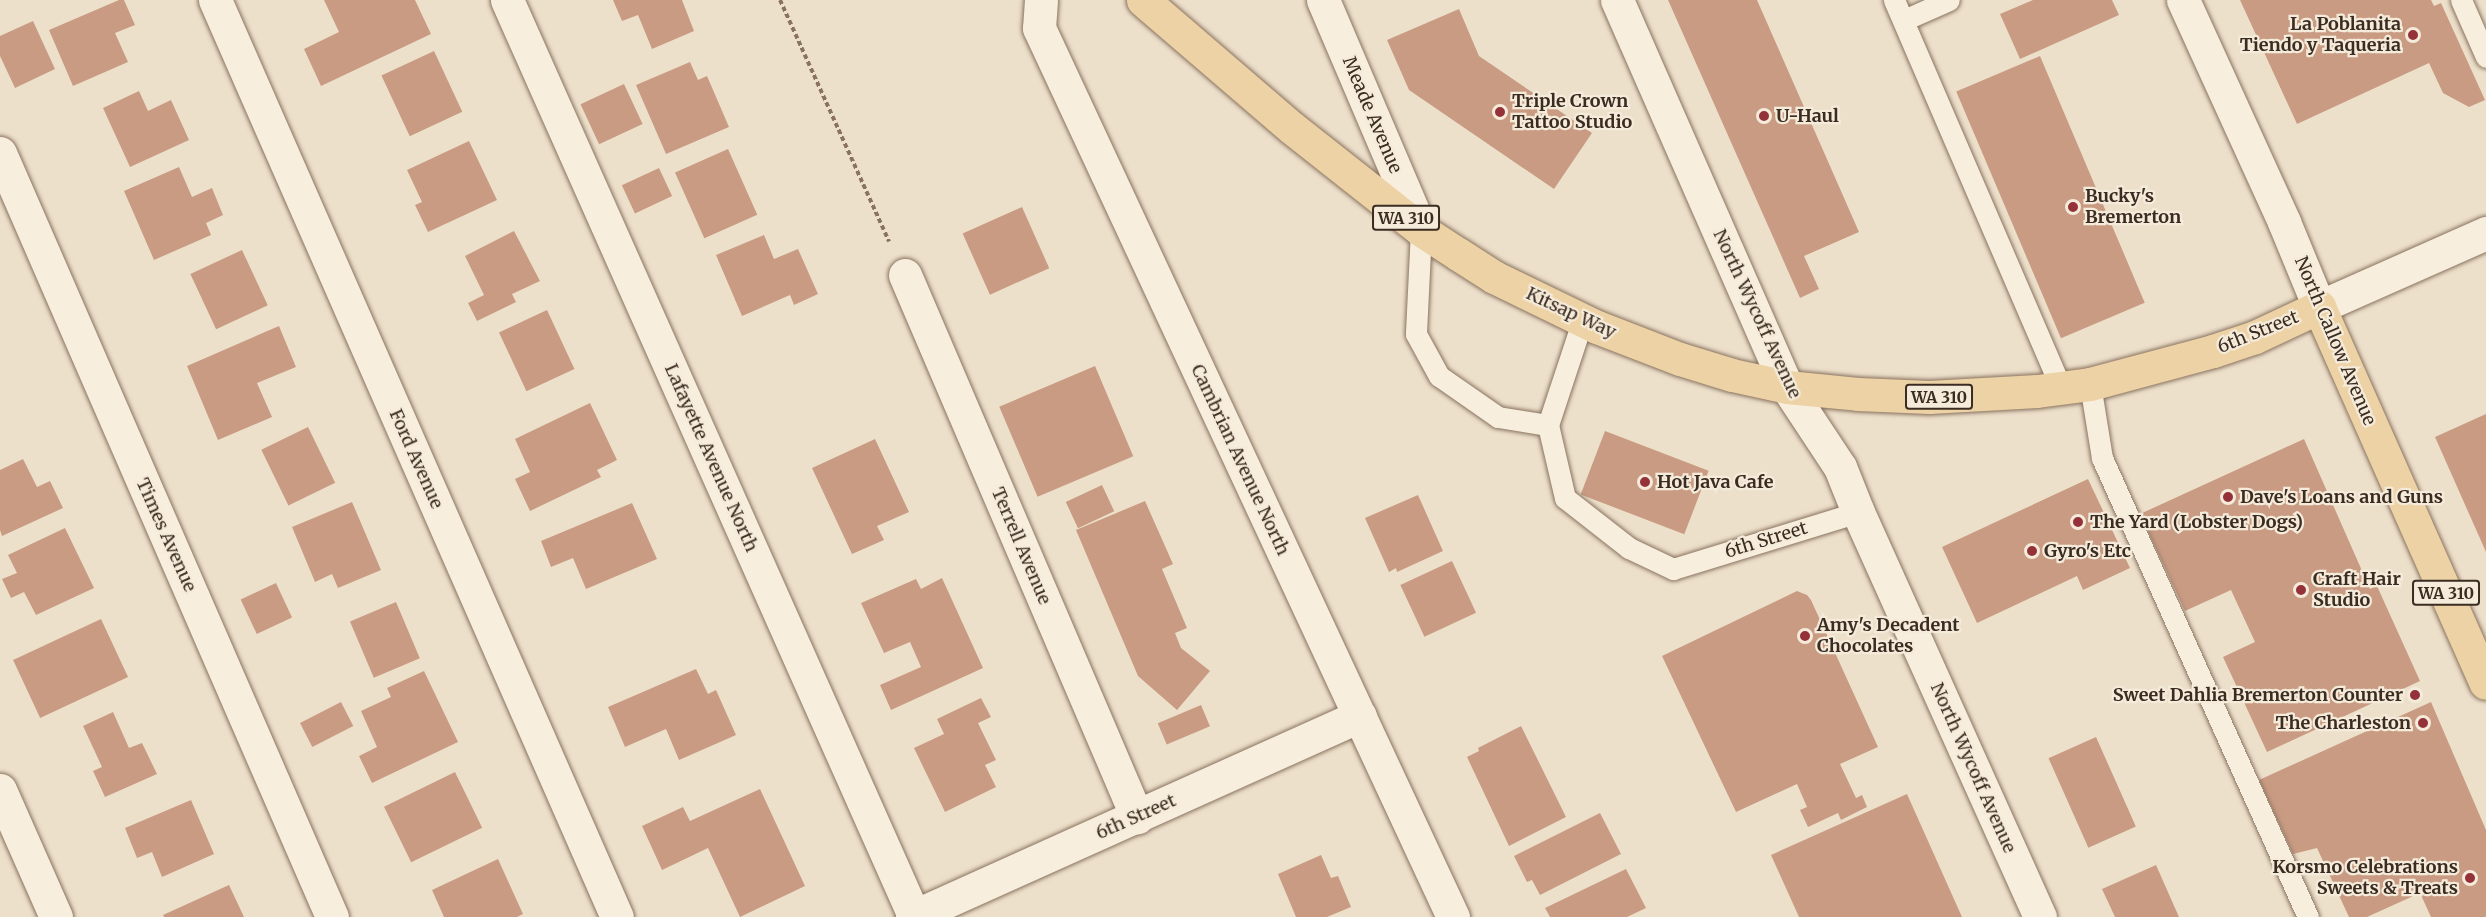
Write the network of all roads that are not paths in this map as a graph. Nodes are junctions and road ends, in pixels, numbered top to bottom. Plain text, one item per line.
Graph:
1 (215, 0) edge
2 (507, 0) edge
3 (1041, 0) edge
4 (1143, 0) edge
5 (1323, 0) edge
6 (1617, 0) edge
7 (1894, 0) edge
8 (1950, 0) edge
9 (2183, 0) edge
10 (2461, 0) edge
11 (1904, 20) junction
12 (2486, 57) edge
13 (0, 153) edge
14 (1421, 230) junction
15 (2486, 233) edge
16 (905, 275) road end
17 (2319, 307) junction
18 (1583, 320) junction
19 (2075, 386) junction
20 (1787, 387) junction
21 (1548, 425) junction
22 (1858, 512) junction
23 (2486, 683) edge
24 (1360, 716) junction
25 (0, 790) edge
26 (1137, 817) junction
27 (913, 916) edge
28 (56, 917) edge
29 (332, 917) edge
30 (617, 917) edge
31 (1453, 917) edge
32 (2040, 917) edge
33 (2308, 917) edge

1 - 30 street, Ford Avenue
2 - 27 street, Lafayette Avenue North
3 - 24 street, Cambrian Avenue North
4 - 14 main road, Kitsap Way / WA 310
5 - 14 street, Meade Avenue
6 - 20 street, North Wycoff Avenue
7 - 11 lane
8 - 11 lane
9 - 17 street, North Callow Avenue
10 - 12 lane
11 - 19 lane
13 - 29 street, Times Avenue
14 - 18 main road, Kitsap Way / WA 310
14 - 21 lane
15 - 17 street, 6th Street
16 - 26 street, Terrell Avenue
17 - 19 main road, 6th Street / WA 310
17 - 23 main road, North Callow Avenue / WA 310
18 - 20 main road, Kitsap Way / WA 310
18 - 21 lane
19 - 20 main road, Kitsap Way / WA 310
19 - 33 lane
20 - 22 street, North Wycoff Avenue
21 - 22 lane, 6th Street
22 - 32 street, North Wycoff Avenue
24 - 26 street, 6th Street
24 - 31 street, Cambrian Avenue North
25 - 28 street
26 - 27 street, 6th Street

